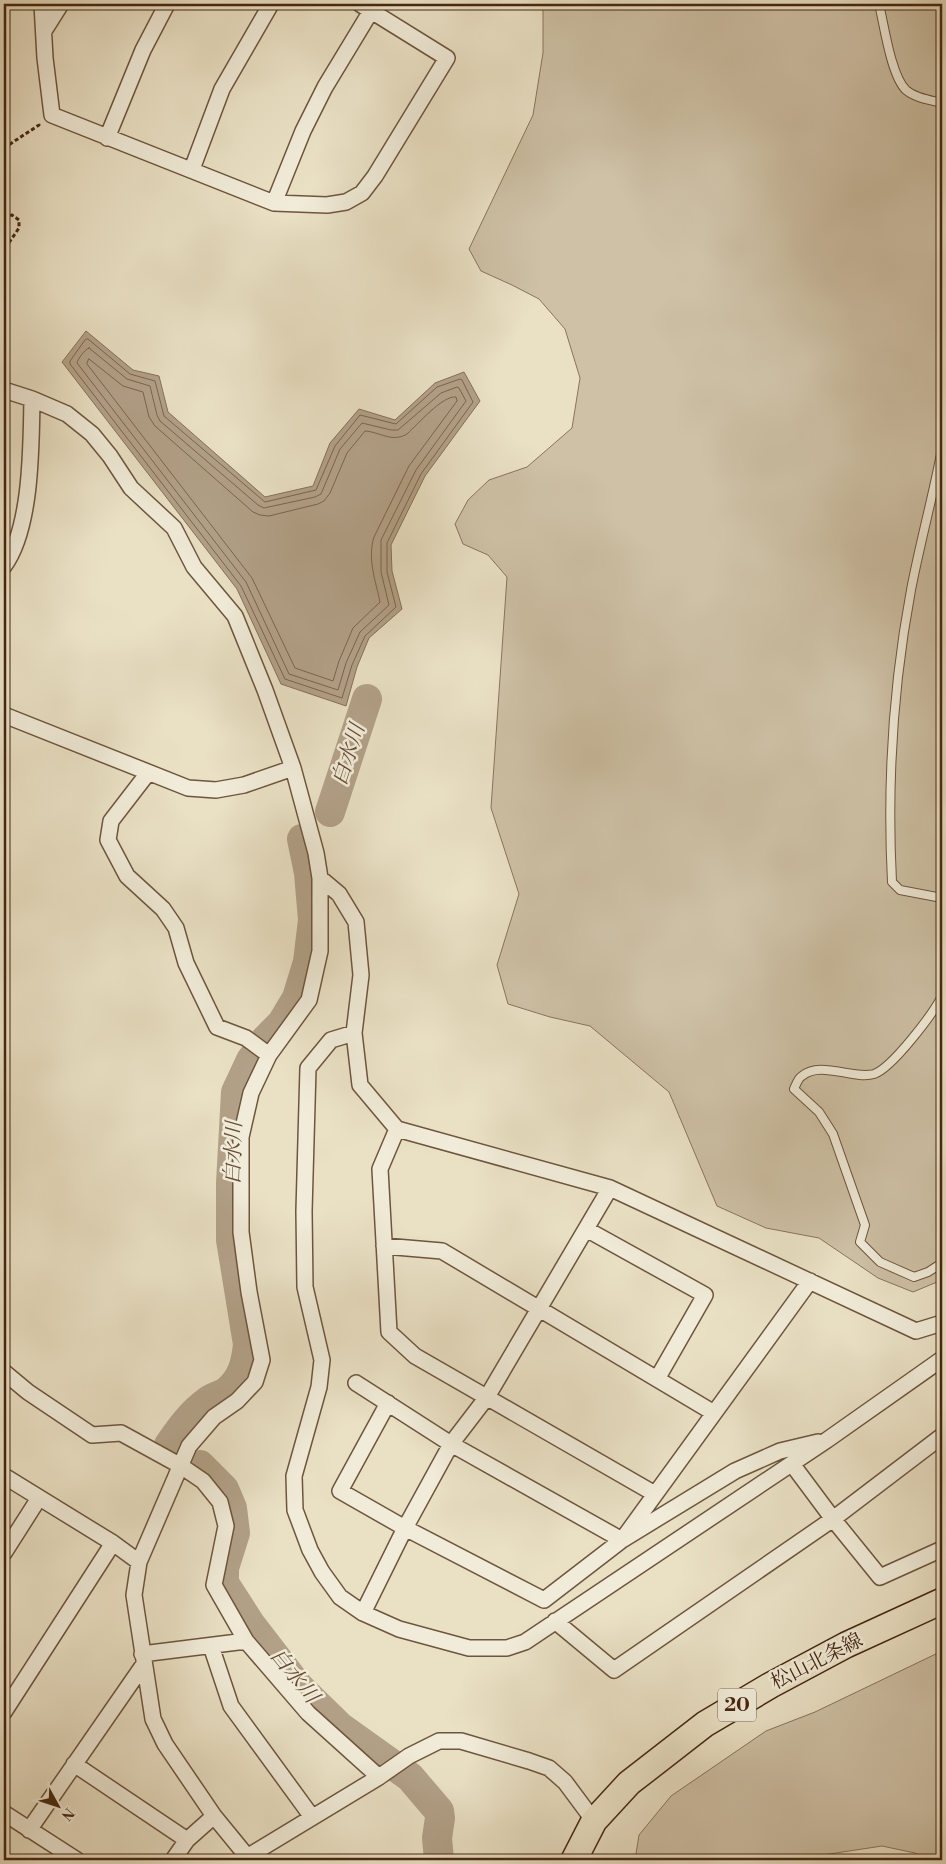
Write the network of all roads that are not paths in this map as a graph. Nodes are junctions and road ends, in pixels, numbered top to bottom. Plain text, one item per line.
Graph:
1 (42, 4) edge
2 (61, 4) edge
3 (167, 4) edge
4 (271, 4) edge
5 (880, 4) edge
6 (366, 7) edge
7 (44, 31) junction
8 (942, 103) edge
9 (107, 138) junction
10 (192, 170) junction
11 (274, 204) junction
12 (4, 390) edge
13 (32, 399) junction
14 (942, 449) edge
15 (4, 566) edge
16 (4, 715) edge
17 (292, 768) junction
18 (148, 773) junction
19 (320, 878) junction
20 (942, 898) edge
21 (942, 996) edge
22 (354, 1032) junction
23 (269, 1055) junction
24 (397, 1129) junction
25 (610, 1188) junction
26 (586, 1229) junction
27 (384, 1246) junction
28 (942, 1263) edge
29 (810, 1281) junction
30 (539, 1309) junction
31 (942, 1323) edge
32 (942, 1359) edge
33 (4, 1372) edge
34 (657, 1379) junction
35 (356, 1383) dead end
36 (487, 1397) junction
37 (388, 1403) junction
38 (714, 1413) junction
39 (942, 1436) edge
40 (827, 1440) junction
41 (451, 1444) junction
42 (792, 1464) junction
43 (181, 1466) junction
44 (4, 1476) edge
45 (655, 1494) junction
46 (39, 1498) junction
47 (833, 1519) junction
48 (404, 1528) junction
49 (622, 1540) junction
50 (113, 1543) junction
51 (942, 1548) edge
52 (4, 1553) edge
53 (139, 1562) junction
54 (942, 1601) edge
55 (362, 1613) junction
56 (556, 1622) junction
57 (246, 1641) junction
58 (211, 1646) junction
59 (143, 1659) junction
60 (4, 1712) edge
61 (74, 1764) junction
62 (379, 1777) junction
63 (4, 1813) edge
64 (214, 1816) junction
65 (312, 1817) junction
66 (594, 1821) junction
67 (29, 1830) junction
68 (187, 1840) junction
69 (248, 1858) edge
70 (77, 1860) edge
71 (174, 1860) edge
72 (574, 1860) edge

1 - 7 street
2 - 7 street
3 - 9 street
4 - 10 street
5 - 8 lane
6 - 11 street
6 - 11 street
7 - 9 street
9 - 10 street
10 - 11 street
12 - 13 street
13 - 15 street
13 - 17 street
14 - 20 lane
16 - 18 street
17 - 18 street
17 - 19 street
18 - 23 street
19 - 22 street
19 - 23 street
21 - 28 lane
22 - 24 street
22 - 55 street
23 - 43 street
24 - 25 street
24 - 27 street
25 - 26 street
25 - 29 street
26 - 30 street
26 - 34 street
27 - 30 street
27 - 36 street
29 - 31 street
29 - 38 street
30 - 34 street
30 - 36 street
32 - 40 street
33 - 43 street
34 - 38 street
35 - 37 street
36 - 41 street
36 - 45 street
37 - 41 street
37 - 48 street
38 - 45 street
39 - 47 street
40 - 42 street
40 - 49 street
41 - 48 street
41 - 49 street
42 - 47 street
42 - 56 street
43 - 53 street
43 - 57 street
44 - 46 street
45 - 49 street
46 - 50 street
46 - 52 street
47 - 51 street
47 - 56 street
48 - 49 street
48 - 55 street
50 - 53 street
50 - 60 street
53 - 59 street
54 - 66 main road, 松山北条線 / 20
55 - 56 street
57 - 58 street
57 - 62 street
58 - 59 street
58 - 65 street
59 - 61 street
59 - 64 street
61 - 67 street
61 - 68 street
62 - 65 street
62 - 66 street
63 - 67 street
64 - 68 street
64 - 69 street
65 - 69 street
66 - 72 main road, 松山北条線 / 20
67 - 70 street
68 - 71 street

